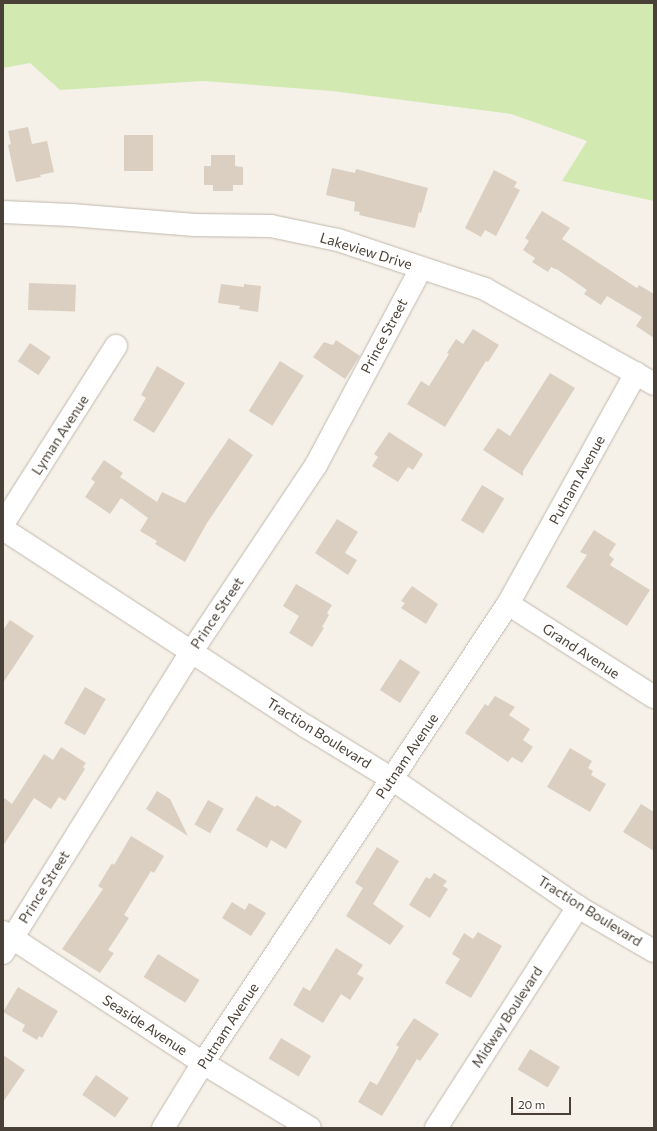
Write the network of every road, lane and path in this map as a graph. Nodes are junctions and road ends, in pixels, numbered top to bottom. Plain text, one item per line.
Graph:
1 (3, 212) edge
2 (420, 268) junction
3 (116, 346) dead end
4 (636, 373) junction
5 (654, 384) edge
6 (3, 524) edge
7 (3, 529) edge
8 (508, 604) junction
9 (192, 651) junction
10 (654, 697) edge
11 (392, 779) junction
12 (578, 906) junction
13 (6, 941) edge
14 (654, 951) edge
15 (203, 1063) junction
16 (163, 1128) edge
17 (310, 1128) edge
18 (436, 1128) edge

1 - 2 street, Lakeview Drive
2 - 4 street, Lakeview Drive
2 - 9 street, Prince Street
3 - 6 street, Lyman Avenue
4 - 5 street, Lakeview Drive
4 - 8 street, Putnam Avenue
7 - 9 street, Traction Boulevard
8 - 10 street, Grand Avenue
8 - 11 street, Putnam Avenue
9 - 11 street, Traction Boulevard
9 - 13 street, Prince Street
11 - 12 street, Traction Boulevard
11 - 15 street, Putnam Avenue
12 - 14 street, Traction Boulevard
12 - 18 street, Midway Boulevard
13 - 15 street, Seaside Avenue
15 - 16 street, Putnam Avenue
15 - 17 street, Seaside Avenue

